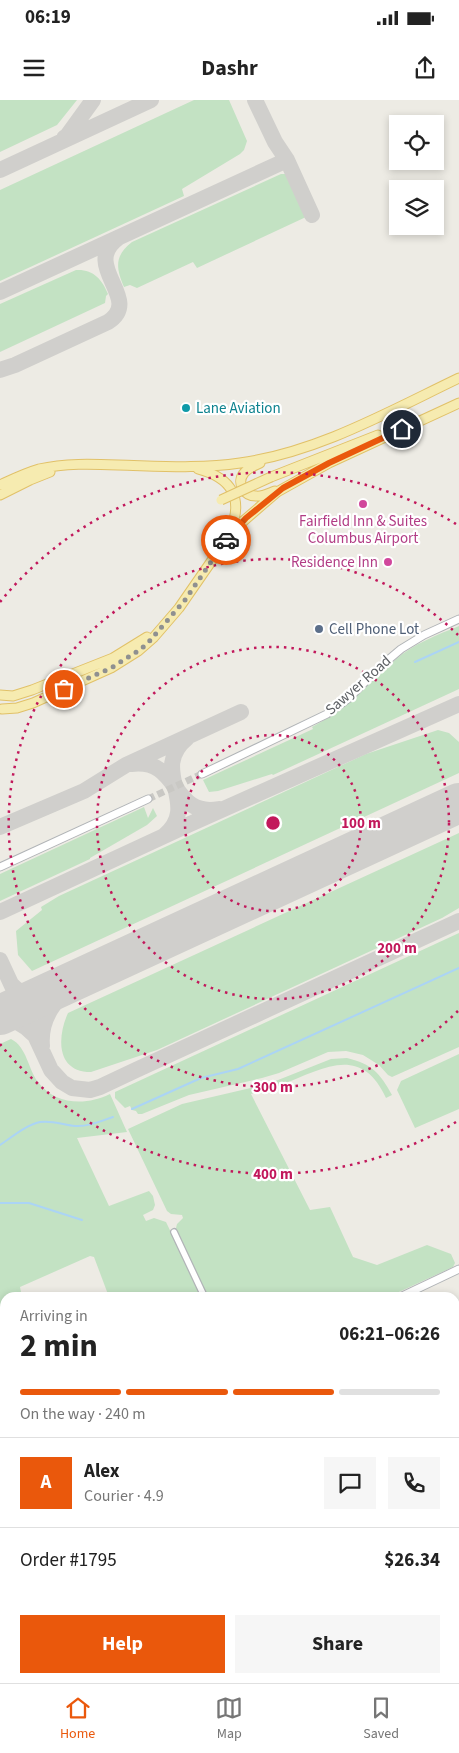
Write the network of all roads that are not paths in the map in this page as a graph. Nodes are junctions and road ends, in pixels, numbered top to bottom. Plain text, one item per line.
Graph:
1 (459, 378) edge
2 (459, 403) edge
3 (420, 421) junction
4 (299, 450) junction
5 (85, 464) junction
6 (185, 466) junction
7 (0, 485) edge
8 (283, 488) junction
9 (0, 495) edge
10 (222, 500) dead end
11 (224, 543) junction
12 (179, 608) junction
13 (459, 619) edge
14 (0, 695) edge
15 (2, 709) dead end
16 (202, 774) tunnel mouth
17 (148, 798) tunnel mouth
18 (0, 867) edge
19 (174, 1232) dead end
20 (459, 1270) edge
21 (202, 1292) edge
22 (411, 1292) edge

1 - 4 main road
2 - 3 main road
3 - 8 main road
3 - 10 main road, bridge
4 - 6 main road
4 - 8 main road
5 - 6 main road
5 - 7 main road
5 - 9 main road
6 - 11 main road
8 - 11 main road
11 - 12 main road
12 - 14 main road
12 - 15 main road
13 - 16 street, Sawyer Road
17 - 18 street
19 - 21 street
20 - 22 street

